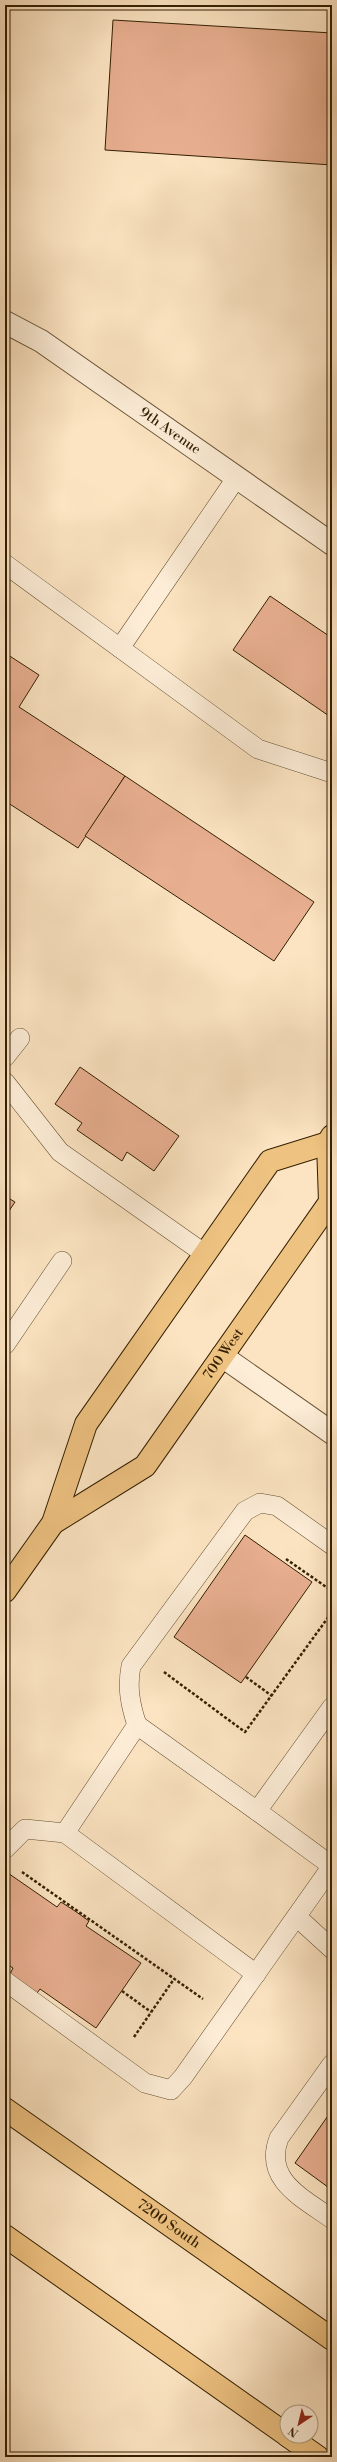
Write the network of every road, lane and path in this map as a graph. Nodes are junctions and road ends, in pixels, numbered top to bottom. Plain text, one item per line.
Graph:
1 (5, 322) edge
2 (237, 477) junction
3 (332, 544) edge
4 (5, 564) edge
5 (120, 648) junction
6 (332, 773) edge
7 (20, 1038) dead end
8 (5, 1057) edge
9 (5, 1082) edge
10 (330, 1139) edge
11 (205, 1254) junction
12 (62, 1261) dead end
13 (5, 1345) edge
14 (222, 1356) junction
15 (332, 1433) edge
16 (53, 1523) junction
17 (332, 1545) edge
18 (286, 1559) dead end
19 (8, 1580) edge
20 (332, 1591) edge
21 (332, 1612) edge
22 (162, 1670) dead end
23 (246, 1677) dead end
24 (272, 1696) junction
25 (332, 1707) edge
26 (137, 1725) junction
27 (257, 1811) junction
28 (65, 1833) junction
29 (5, 1849) edge
30 (332, 1866) edge
31 (18, 1870) dead end
32 (296, 1916) junction
33 (332, 1949) edge
34 (256, 1974) junction
35 (174, 1979) junction
36 (5, 1981) edge
37 (122, 1991) dead end
38 (204, 2000) dead end
39 (151, 2012) junction
40 (134, 2037) dead end
41 (332, 2064) edge
42 (5, 2109) edge
43 (332, 2219) edge
44 (5, 2236) edge
45 (332, 2339) edge
46 (279, 2430) edge
47 (299, 2444) edge
48 (318, 2457) edge

1 - 2 street, 9th Avenue
2 - 3 street, 9th Avenue
2 - 5 lane
4 - 5 lane
5 - 6 lane
7 - 8 lane
9 - 11 lane
10 - 11 main road, 700 West
10 - 14 main road, 700 West
11 - 16 main road, 700 West
12 - 13 lane
14 - 15 street
14 - 16 main road, 700 West
16 - 19 main road, 700 West
17 - 26 lane
18 - 20 path
21 - 24 path
22 - 24 path
23 - 24 path
25 - 27 lane
26 - 27 lane
26 - 28 lane
27 - 30 lane
28 - 29 lane
28 - 34 lane
30 - 32 lane
31 - 35 path
32 - 33 lane
32 - 34 lane
34 - 36 lane
35 - 38 path
35 - 39 path
37 - 39 path
39 - 40 path
41 - 43 lane
42 - 45 main road, 7200 South
44 - 46 main road
47 - 48 main road

